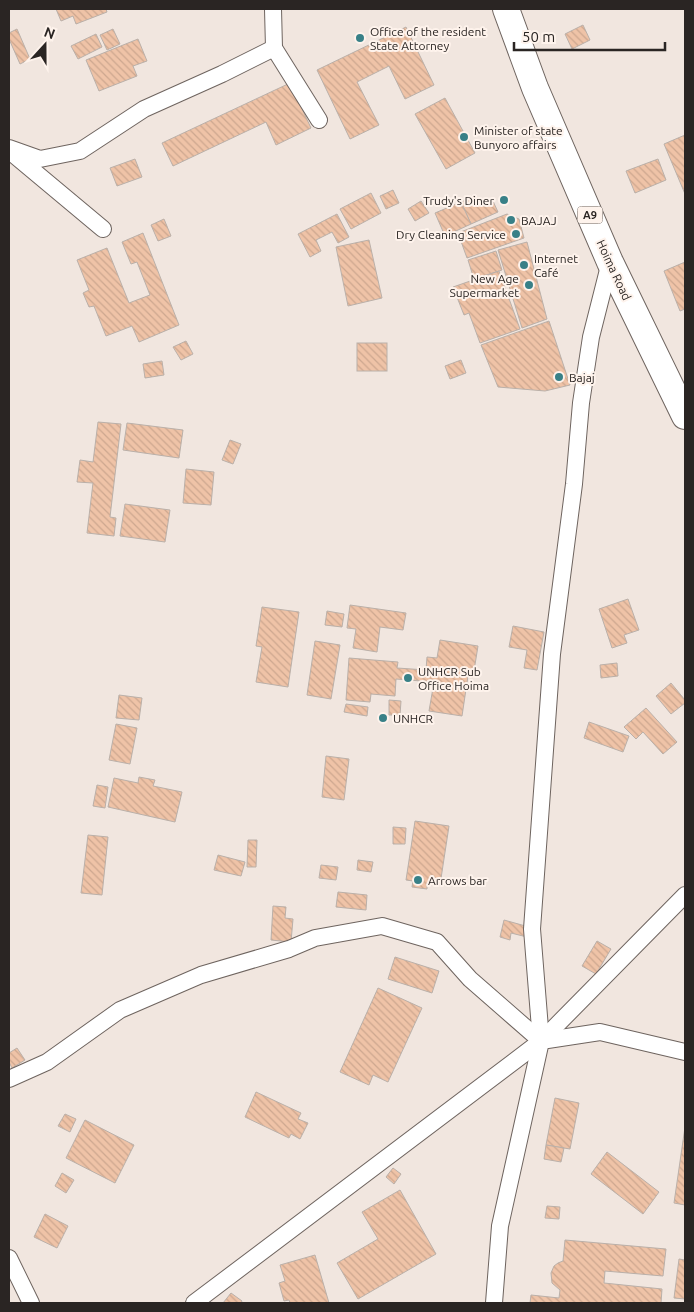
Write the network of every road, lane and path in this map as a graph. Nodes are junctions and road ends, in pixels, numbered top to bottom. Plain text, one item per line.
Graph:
1 (273, 9) edge
2 (506, 9) edge
3 (274, 48) junction
4 (319, 120) dead end
5 (9, 149) edge
6 (104, 229) dead end
7 (610, 262) junction
8 (685, 416) edge
9 (685, 895) edge
10 (541, 1041) junction
11 (685, 1052) edge
12 (9, 1079) edge
13 (9, 1258) edge
14 (31, 1303) edge
15 (194, 1303) edge
16 (494, 1303) edge

1 - 3 street
2 - 7 main road, Hoima Road / A9
3 - 4 street
3 - 5 street
5 - 6 street
7 - 8 main road, Hoima Road / A9
7 - 10 street
9 - 10 street
10 - 11 street
10 - 12 street
10 - 15 street
10 - 16 street
13 - 14 street

